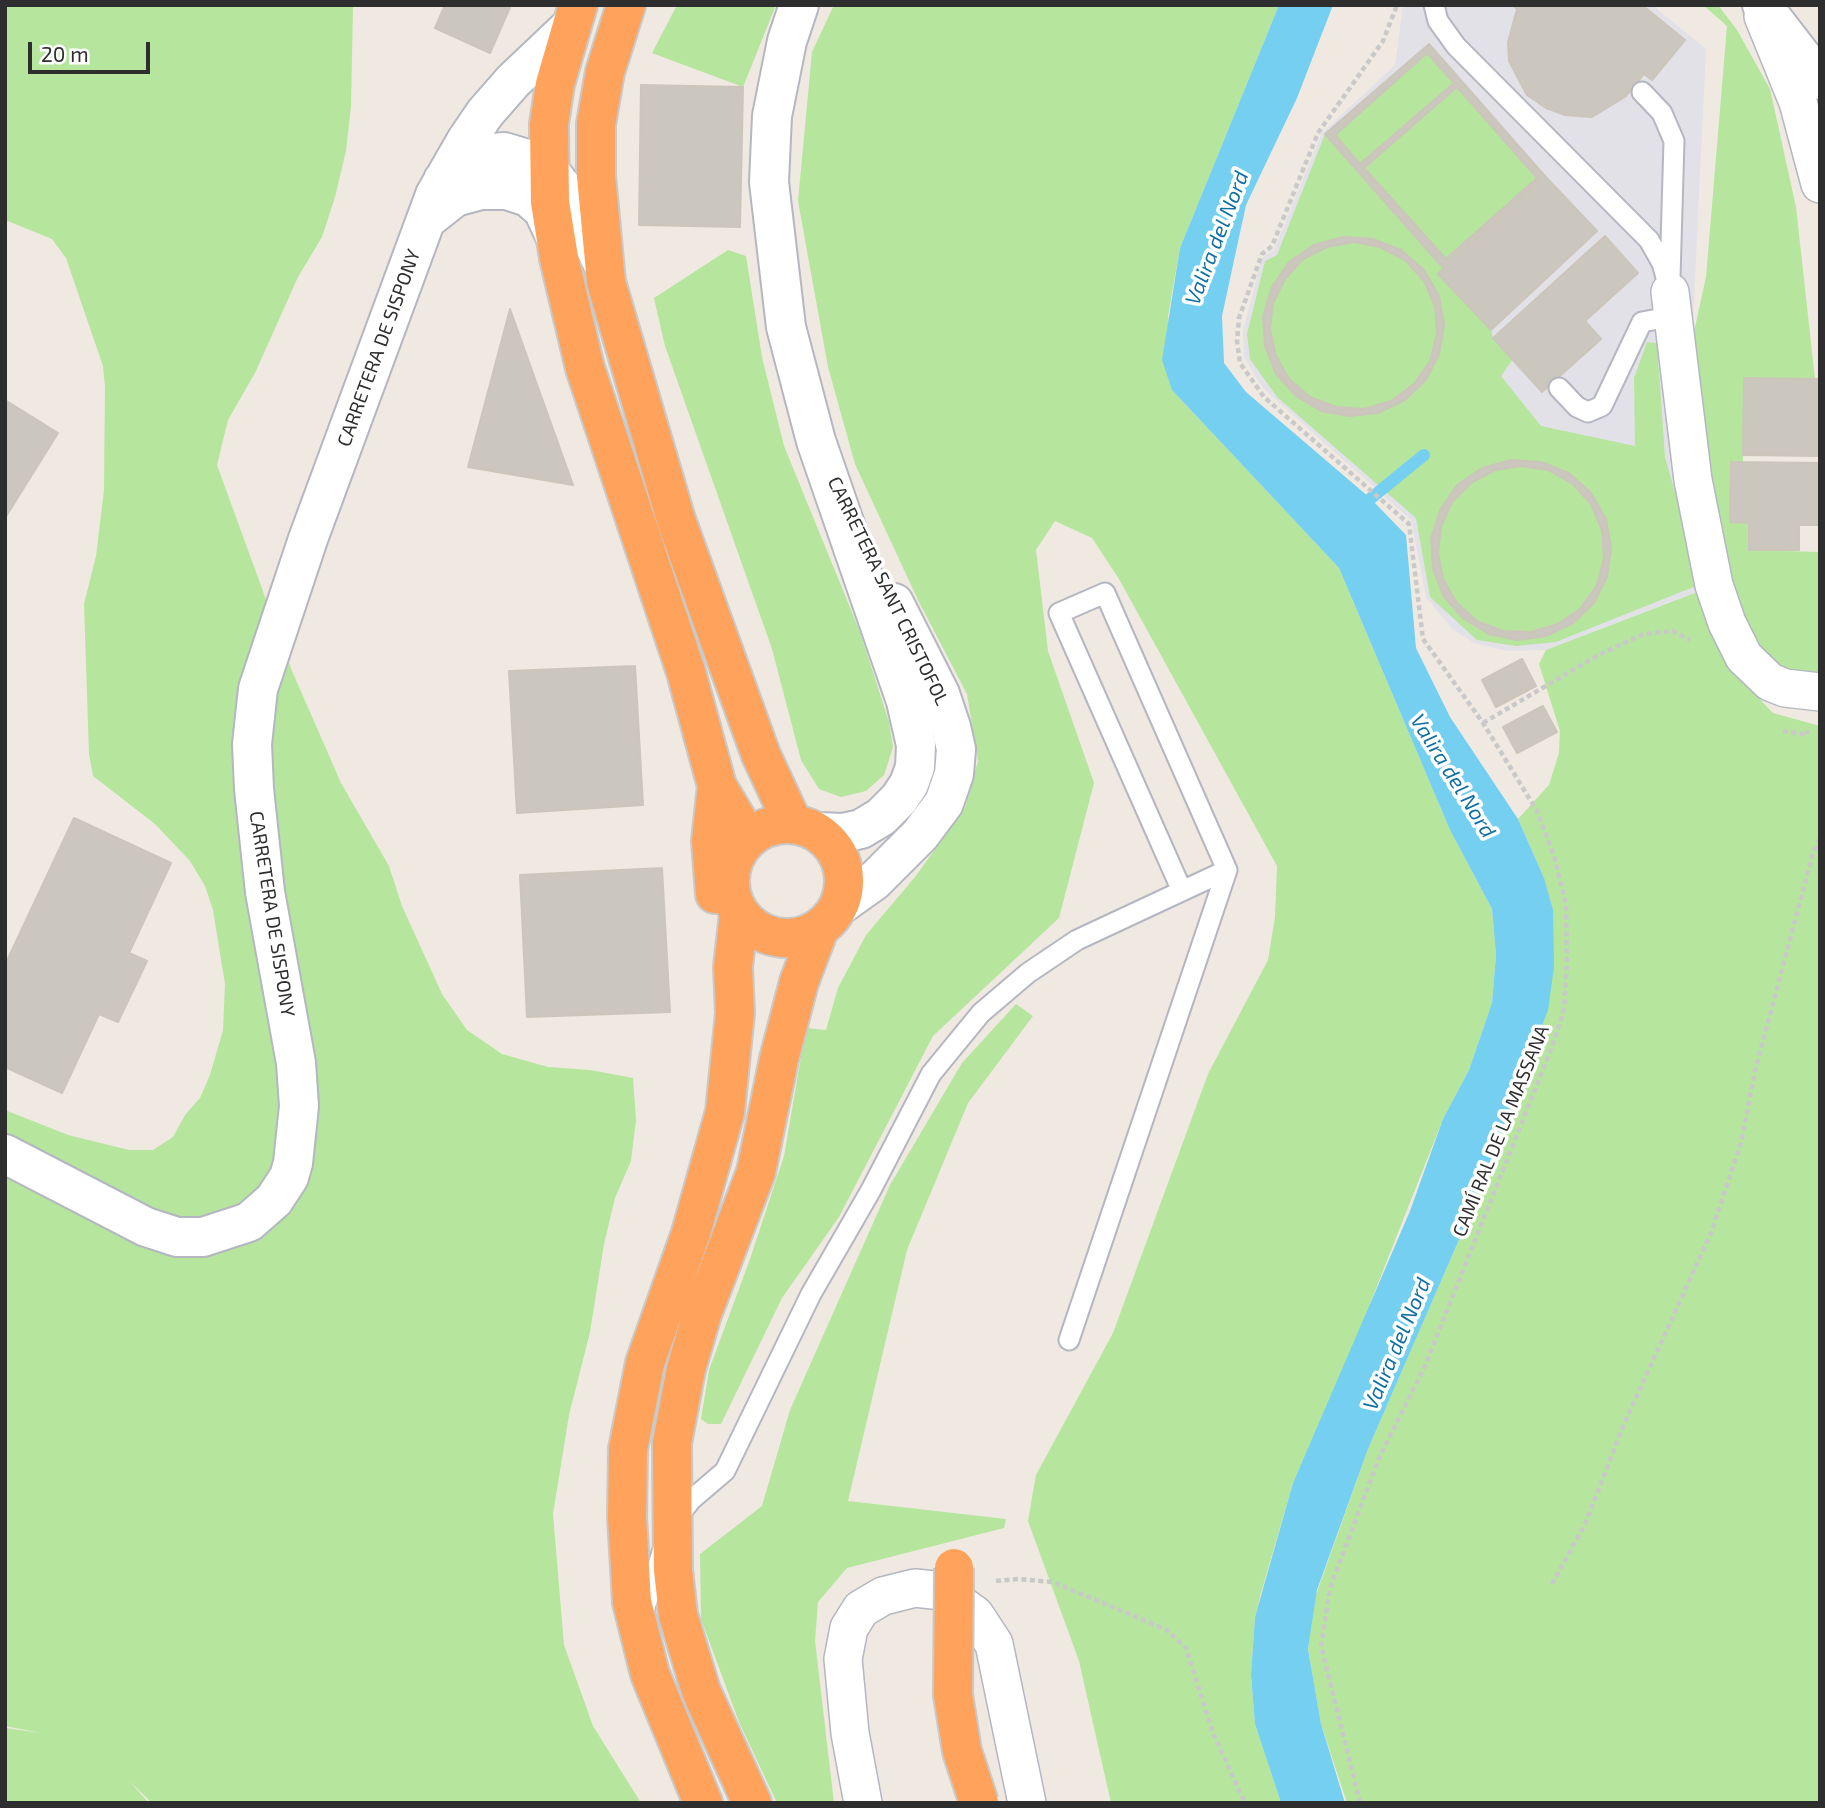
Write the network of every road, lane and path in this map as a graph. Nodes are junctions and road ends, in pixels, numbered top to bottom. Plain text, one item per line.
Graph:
1 (626, 5) edge
2 (799, 5) edge
3 (1396, 5) edge
4 (1434, 5) edge
5 (1760, 5) edge
6 (573, 17) edge
7 (1820, 80) edge
8 (1642, 92) dead end
9 (549, 170) junction
10 (442, 181) junction
11 (1820, 184) edge
12 (426, 220) junction
13 (556, 238) junction
14 (601, 260) junction
15 (1670, 292) junction
16 (1675, 335) junction
17 (1559, 388) dead end
18 (816, 440) junction
19 (1696, 644) dead end
20 (1811, 691) edge
21 (1483, 723) junction
22 (1771, 728) dead end
23 (717, 786) junction
24 (805, 828) junction
25 (1820, 838) edge
26 (744, 842) junction
27 (1227, 870) junction
28 (1182, 891) junction
29 (739, 914) junction
30 (829, 918) junction
31 (733, 967) junction
32 (5, 1154) edge
33 (1069, 1340) dead end
34 (659, 1403) junction
35 (710, 1483) junction
36 (672, 1524) junction
37 (954, 1568) dead end
38 (992, 1581) dead end
39 (1552, 1584) dead end
40 (639, 1635) junction
41 (703, 1803) edge
42 (752, 1803) edge
43 (863, 1803) edge
44 (979, 1803) edge
45 (1027, 1803) edge
46 (1245, 1803) edge
47 (1360, 1803) edge

1 - 14 highway
2 - 18 main road, CARRETERA SANT CRISTOFOL
3 - 21 path, CAMÍ RAL DE LA MASSANA
4 - 15 lane
5 - 7 main road
5 - 11 street
6 - 9 highway
6 - 10 main road, CARRETERA DE SISPONY
8 - 15 lane
9 - 10 main road
9 - 13 highway
9 - 14 main road
10 - 12 main road, CARRETERA DE SISPONY
12 - 13 main road
12 - 32 main road, CARRETERA DE SISPONY
13 - 23 highway
14 - 24 highway
15 - 16 street
16 - 17 lane
16 - 20 street
18 - 24 main road, CARRETERA SANT CRISTOFOL
18 - 30 main road, CARRETERA SANT CRISTOFOL
19 - 21 path
20 - 22 path
21 - 47 path, CAMÍ RAL DE LA MASSANA
23 - 26 highway
23 - 31 highway
24 - 26 highway
24 - 30 highway
25 - 39 path
26 - 29 highway
27 - 28 lane
27 - 28 lane
27 - 33 lane
28 - 35 lane
29 - 30 highway
29 - 31 highway
30 - 34 highway
31 - 34 highway
34 - 35 lane
34 - 36 highway
34 - 40 highway
35 - 36 lane
36 - 40 lane
36 - 42 highway
37 - 44 highway, bridge
38 - 46 path
40 - 41 highway
43 - 45 street

